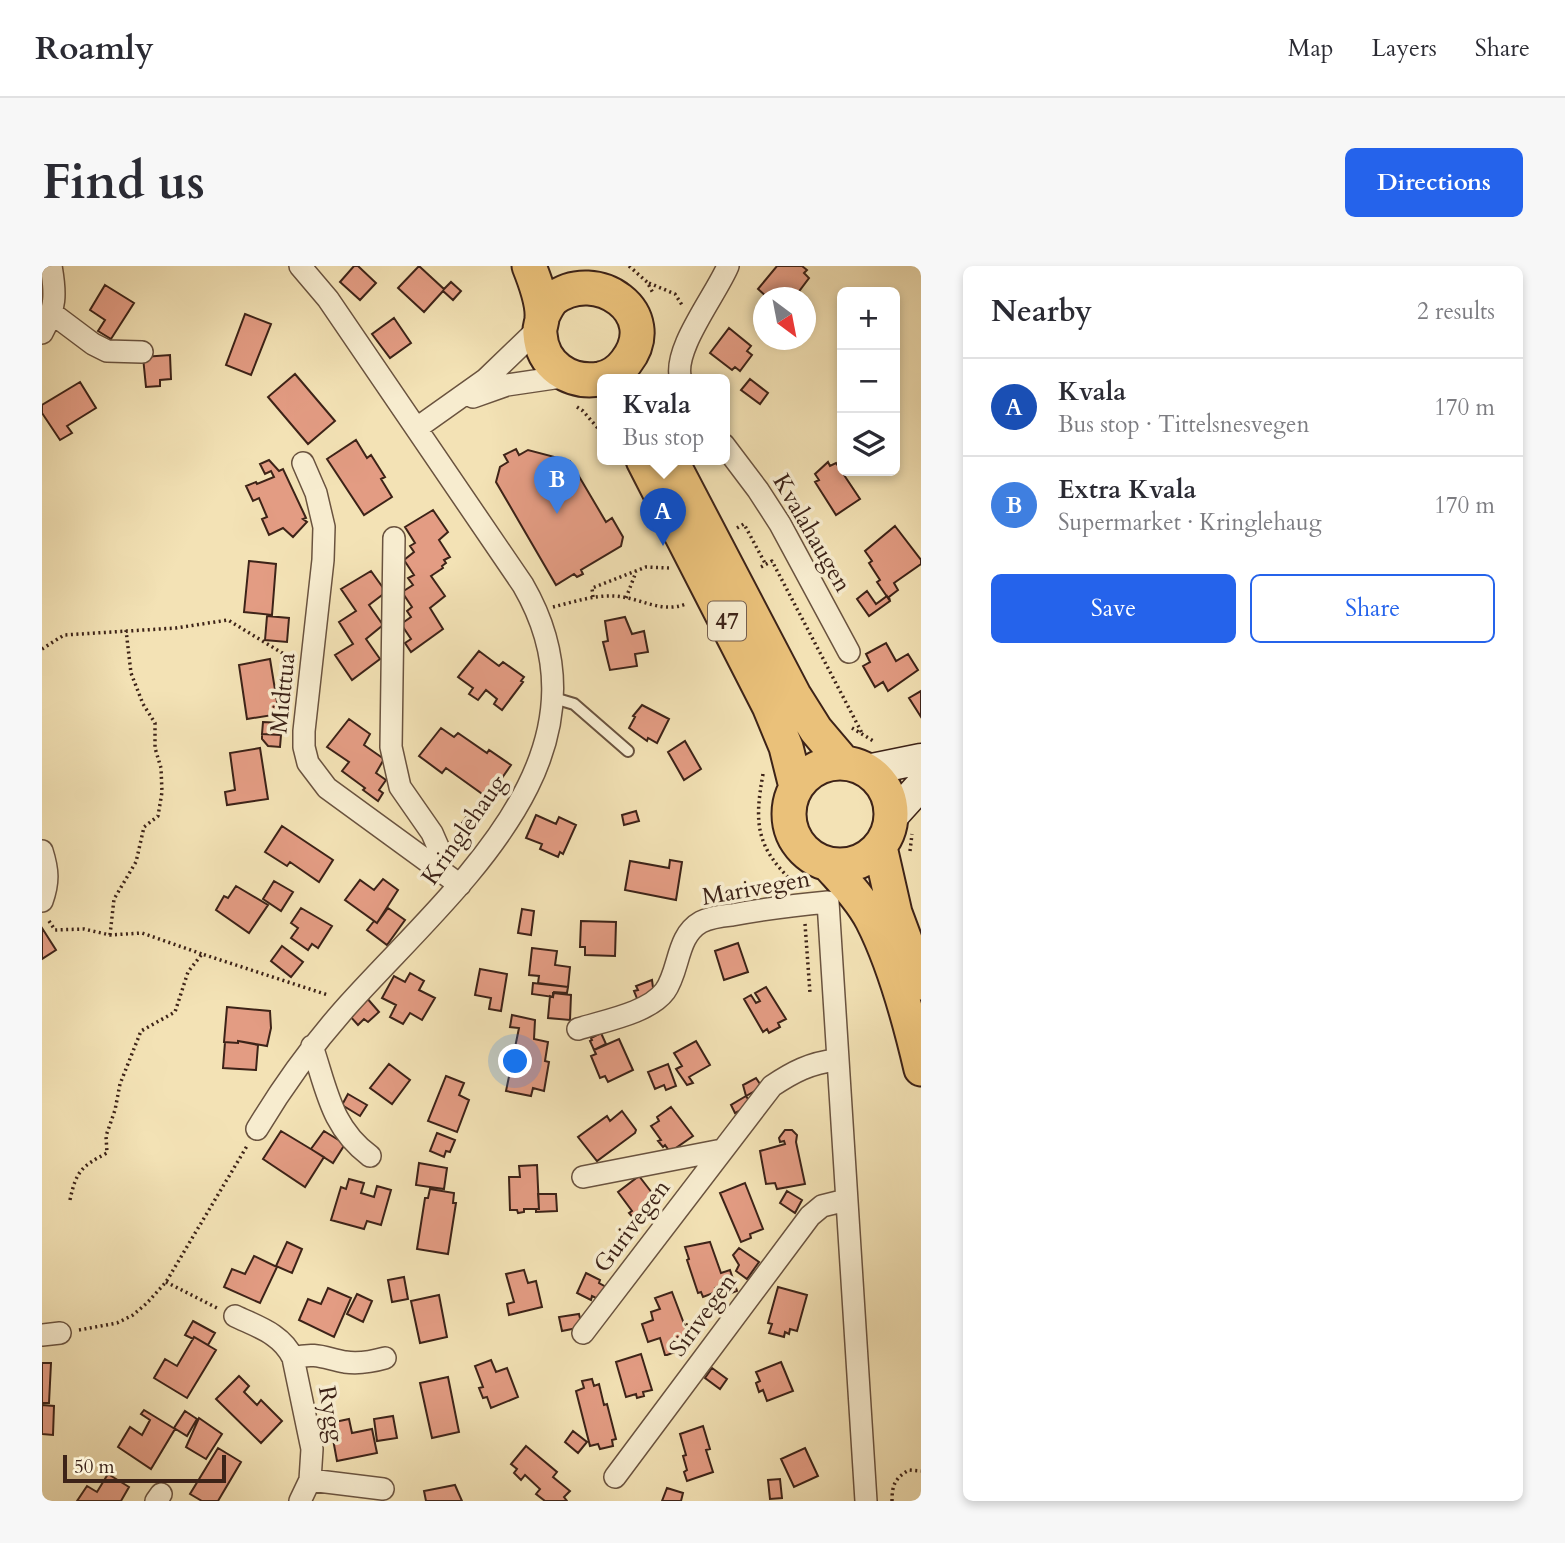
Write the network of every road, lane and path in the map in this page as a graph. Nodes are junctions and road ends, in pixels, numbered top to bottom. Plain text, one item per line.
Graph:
1 (51, 266) edge
2 (300, 266) edge
3 (529, 266) edge
4 (728, 266) edge
5 (590, 275) edge
6 (647, 282) dead end
7 (686, 313) dead end
8 (52, 314) junction
9 (541, 322) junction
10 (42, 333) edge
11 (142, 352) dead end
12 (636, 367) edge
13 (612, 374) edge
14 (679, 374) edge
15 (597, 382) edge
16 (581, 390) edge
17 (454, 403) junction
18 (597, 427) edge
19 (417, 428) junction
20 (730, 453) edge
21 (303, 463) dead end
22 (646, 465) edge
23 (674, 465) edge
24 (730, 532) dead end
25 (394, 538) dead end
26 (665, 556) dead end
27 (636, 572) junction
28 (593, 597) junction
29 (626, 598) junction
30 (689, 603) dead end
31 (538, 610) junction
32 (126, 631) junction
33 (42, 649) edge
34 (849, 652) dead end
35 (312, 671) junction
36 (554, 698) junction
37 (864, 737) dead end
38 (628, 751) dead end
39 (921, 759) edge
40 (765, 765) dead end
41 (855, 766) junction
42 (921, 785) edge
43 (796, 787) junction
44 (899, 838) junction
45 (42, 851) edge
46 (829, 865) junction
47 (438, 868) junction
48 (460, 885) junction
49 (803, 905) junction
50 (44, 909) edge
51 (110, 935) junction
52 (202, 954) junction
53 (921, 983) edge
54 (810, 995) dead end
55 (350, 1002) junction
56 (578, 1029) dead end
57 (312, 1046) junction
58 (836, 1060) junction
59 (921, 1069) edge
60 (257, 1129) joint
61 (722, 1150) junction
62 (370, 1156) dead end
63 (583, 1177) dead end
64 (70, 1200) dead end
65 (846, 1200) junction
66 (166, 1282) junction
67 (235, 1316) joint
68 (583, 1333) dead end
69 (51, 1334) edge
70 (293, 1358) junction
71 (385, 1358) dead end
72 (921, 1471) edge
73 (615, 1478) dead end
74 (310, 1480) junction
75 (383, 1489) dead end
76 (300, 1501) edge
77 (866, 1501) edge
78 (892, 1501) edge

1 - 8 street
2 - 19 street, Kringlehaug
3 - 9 main road
4 - 14 street
5 - 9 main road
5 - 12 main road
6 - 7 path
8 - 10 street
8 - 11 street
9 - 16 main road
9 - 17 street
12 - 13 main road
15 - 16 main road
16 - 17 street
16 - 18 path
17 - 19 street
19 - 31 street, Kringlehaug
20 - 34 street, Kvalahaugen
21 - 35 street, Midttua
22 - 43 main road, 47
23 - 41 main road, 47
24 - 37 path
25 - 47 street
26 - 27 path
27 - 28 path
27 - 29 path
28 - 29 path
28 - 31 path
29 - 30 path
31 - 36 street, Kringlehaug
32 - 33 path
32 - 35 path
32 - 51 path
35 - 47 street, Midttua
36 - 38 lane
36 - 48 street, Kringlehaug
39 - 41 main road
40 - 49 path
41 - 43 main road
41 - 44 main road, 47
42 - 44 main road
43 - 46 main road, 47
44 - 46 main road
44 - 53 main road, 47
45 - 50 street
46 - 59 main road, 47
47 - 48 street, Midttua
48 - 55 street, Kringlehaug
49 - 54 path
49 - 56 street, Marivegen
49 - 58 street, Marivegen
50 - 51 path
51 - 52 path
52 - 55 path
52 - 64 path
55 - 57 street, Kringlehaug
57 - 60 street, Kringlehaug
57 - 62 street
58 - 61 street, Gurivegen
58 - 65 street
60 - 66 path
61 - 63 street, Gurivegen
61 - 68 street, Gurivegen
65 - 73 street, Sirivegen
65 - 77 street
66 - 67 path
66 - 69 path
67 - 70 street, Rygg
70 - 71 street, Rygg
70 - 74 street, Rygg
72 - 78 path
74 - 75 street
74 - 76 street, Rygg

